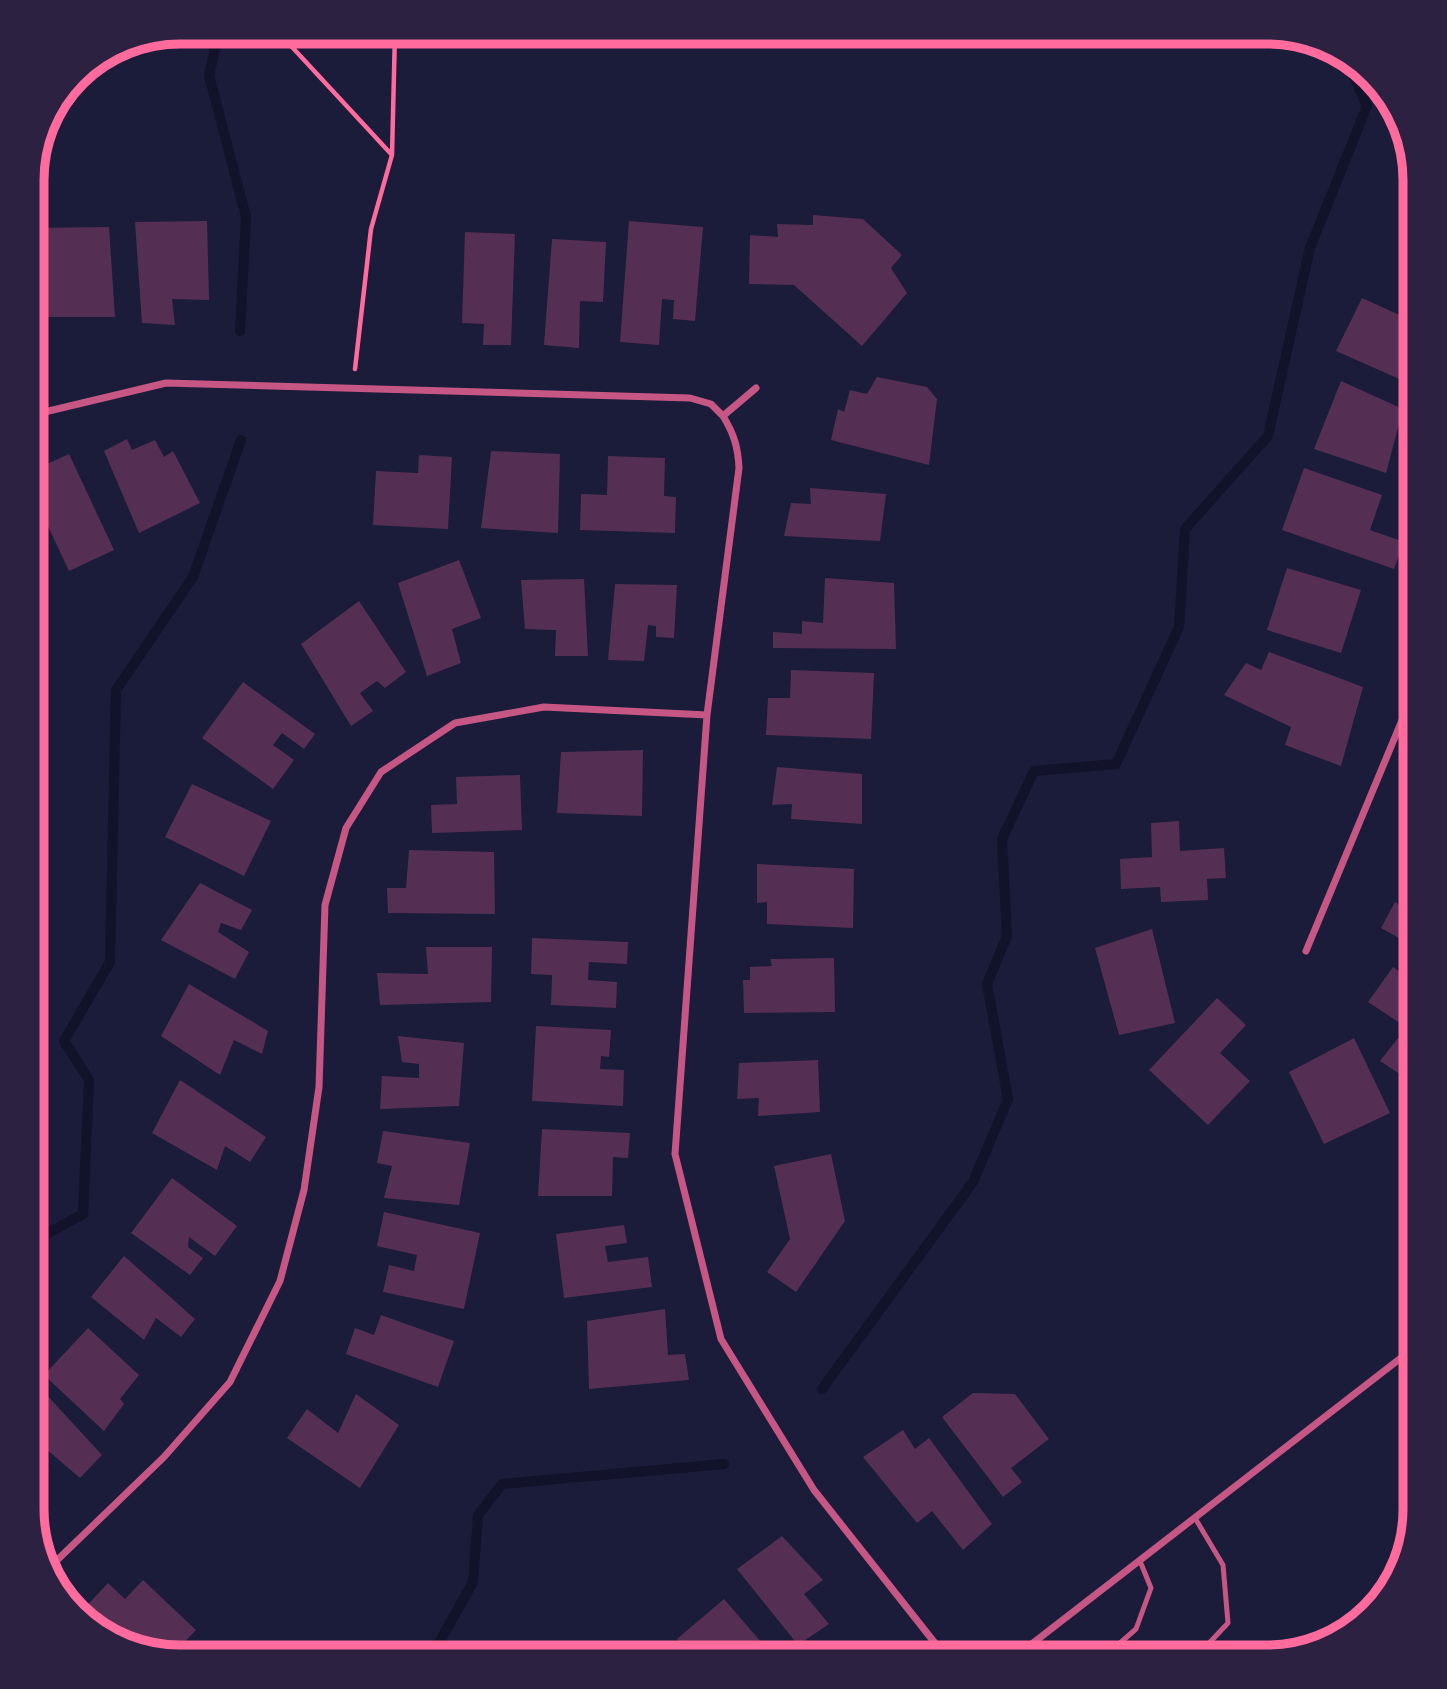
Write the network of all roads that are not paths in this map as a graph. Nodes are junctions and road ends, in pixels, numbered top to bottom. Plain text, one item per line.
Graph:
1 (756, 388) dead end
2 (44, 412) edge
3 (723, 416) junction
4 (707, 715) junction
5 (1403, 720) edge
6 (1306, 951) dead end
7 (1403, 1357) edge
8 (1195, 1518) junction
9 (1140, 1560) junction
10 (55, 1562) edge
11 (1032, 1644) joint
12 (937, 1645) edge
13 (1036, 1645) edge
14 (1118, 1645) edge
15 (1207, 1645) edge

1 - 3 street
2 - 3 street
3 - 4 street
4 - 10 street
4 - 12 street
5 - 6 street
7 - 8 street
8 - 9 street
8 - 15 lane
9 - 11 street
9 - 14 lane
11 - 13 lane

